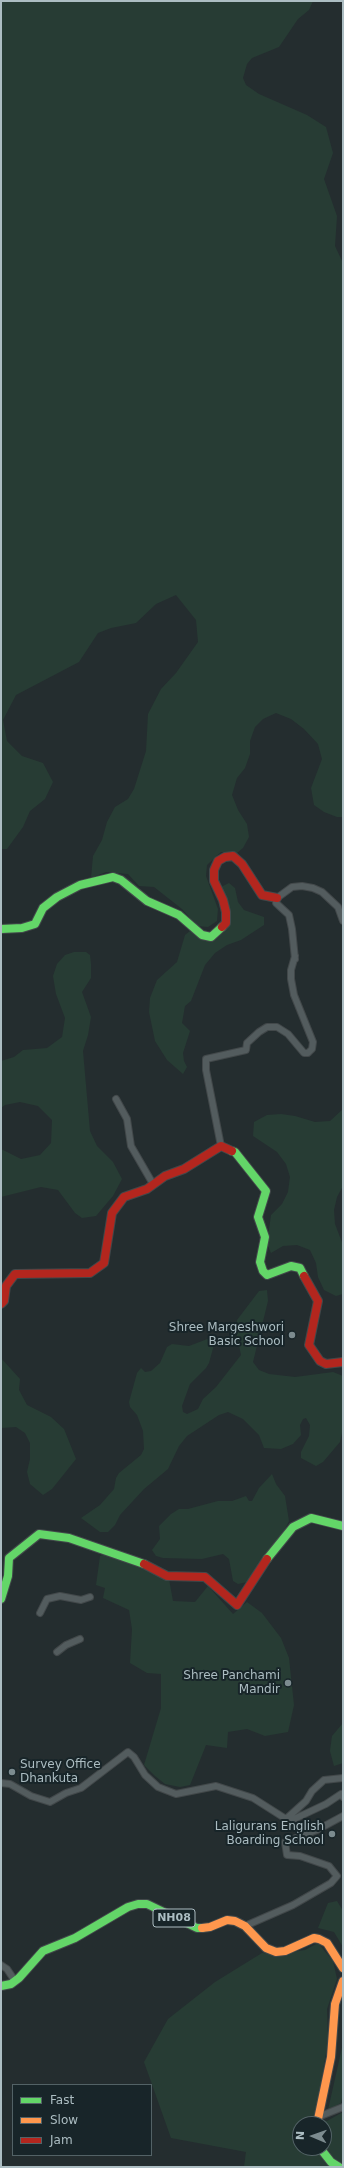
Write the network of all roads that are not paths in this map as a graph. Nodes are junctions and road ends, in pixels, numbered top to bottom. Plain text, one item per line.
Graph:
1 (277, 898) junction
2 (343, 921) edge
3 (1, 930) edge
4 (116, 1099) dead end
5 (221, 1146) junction
6 (153, 1184) junction
7 (1, 1304) edge
8 (343, 1362) edge
9 (343, 1526) edge
10 (90, 1597) dead end
11 (1, 1599) edge
12 (40, 1613) dead end
13 (80, 1639) dead end
14 (57, 1652) dead end
15 (343, 1778) edge
16 (1, 1783) edge
17 (343, 1797) edge
18 (343, 1816) edge
19 (286, 1819) junction
20 (245, 1926) junction
21 (1, 1965) edge
22 (343, 1968) edge
23 (15, 1981) junction
24 (343, 1981) edge
25 (1, 1986) edge
26 (343, 2107) edge
27 (319, 2116) edge
28 (326, 2116) edge
29 (326, 2156) edge
30 (339, 2167) edge

1 - 2 street
1 - 3 street
1 - 5 street
4 - 6 street
5 - 6 street
5 - 8 street
6 - 7 street
9 - 11 street
10 - 12 street
13 - 14 street
15 - 19 street
16 - 19 street
17 - 19 street
18 - 20 street
20 - 22 street, NH08
20 - 23 street, NH08
21 - 23 street
23 - 25 street, NH08
24 - 27 street
26 - 28 street
29 - 30 street

